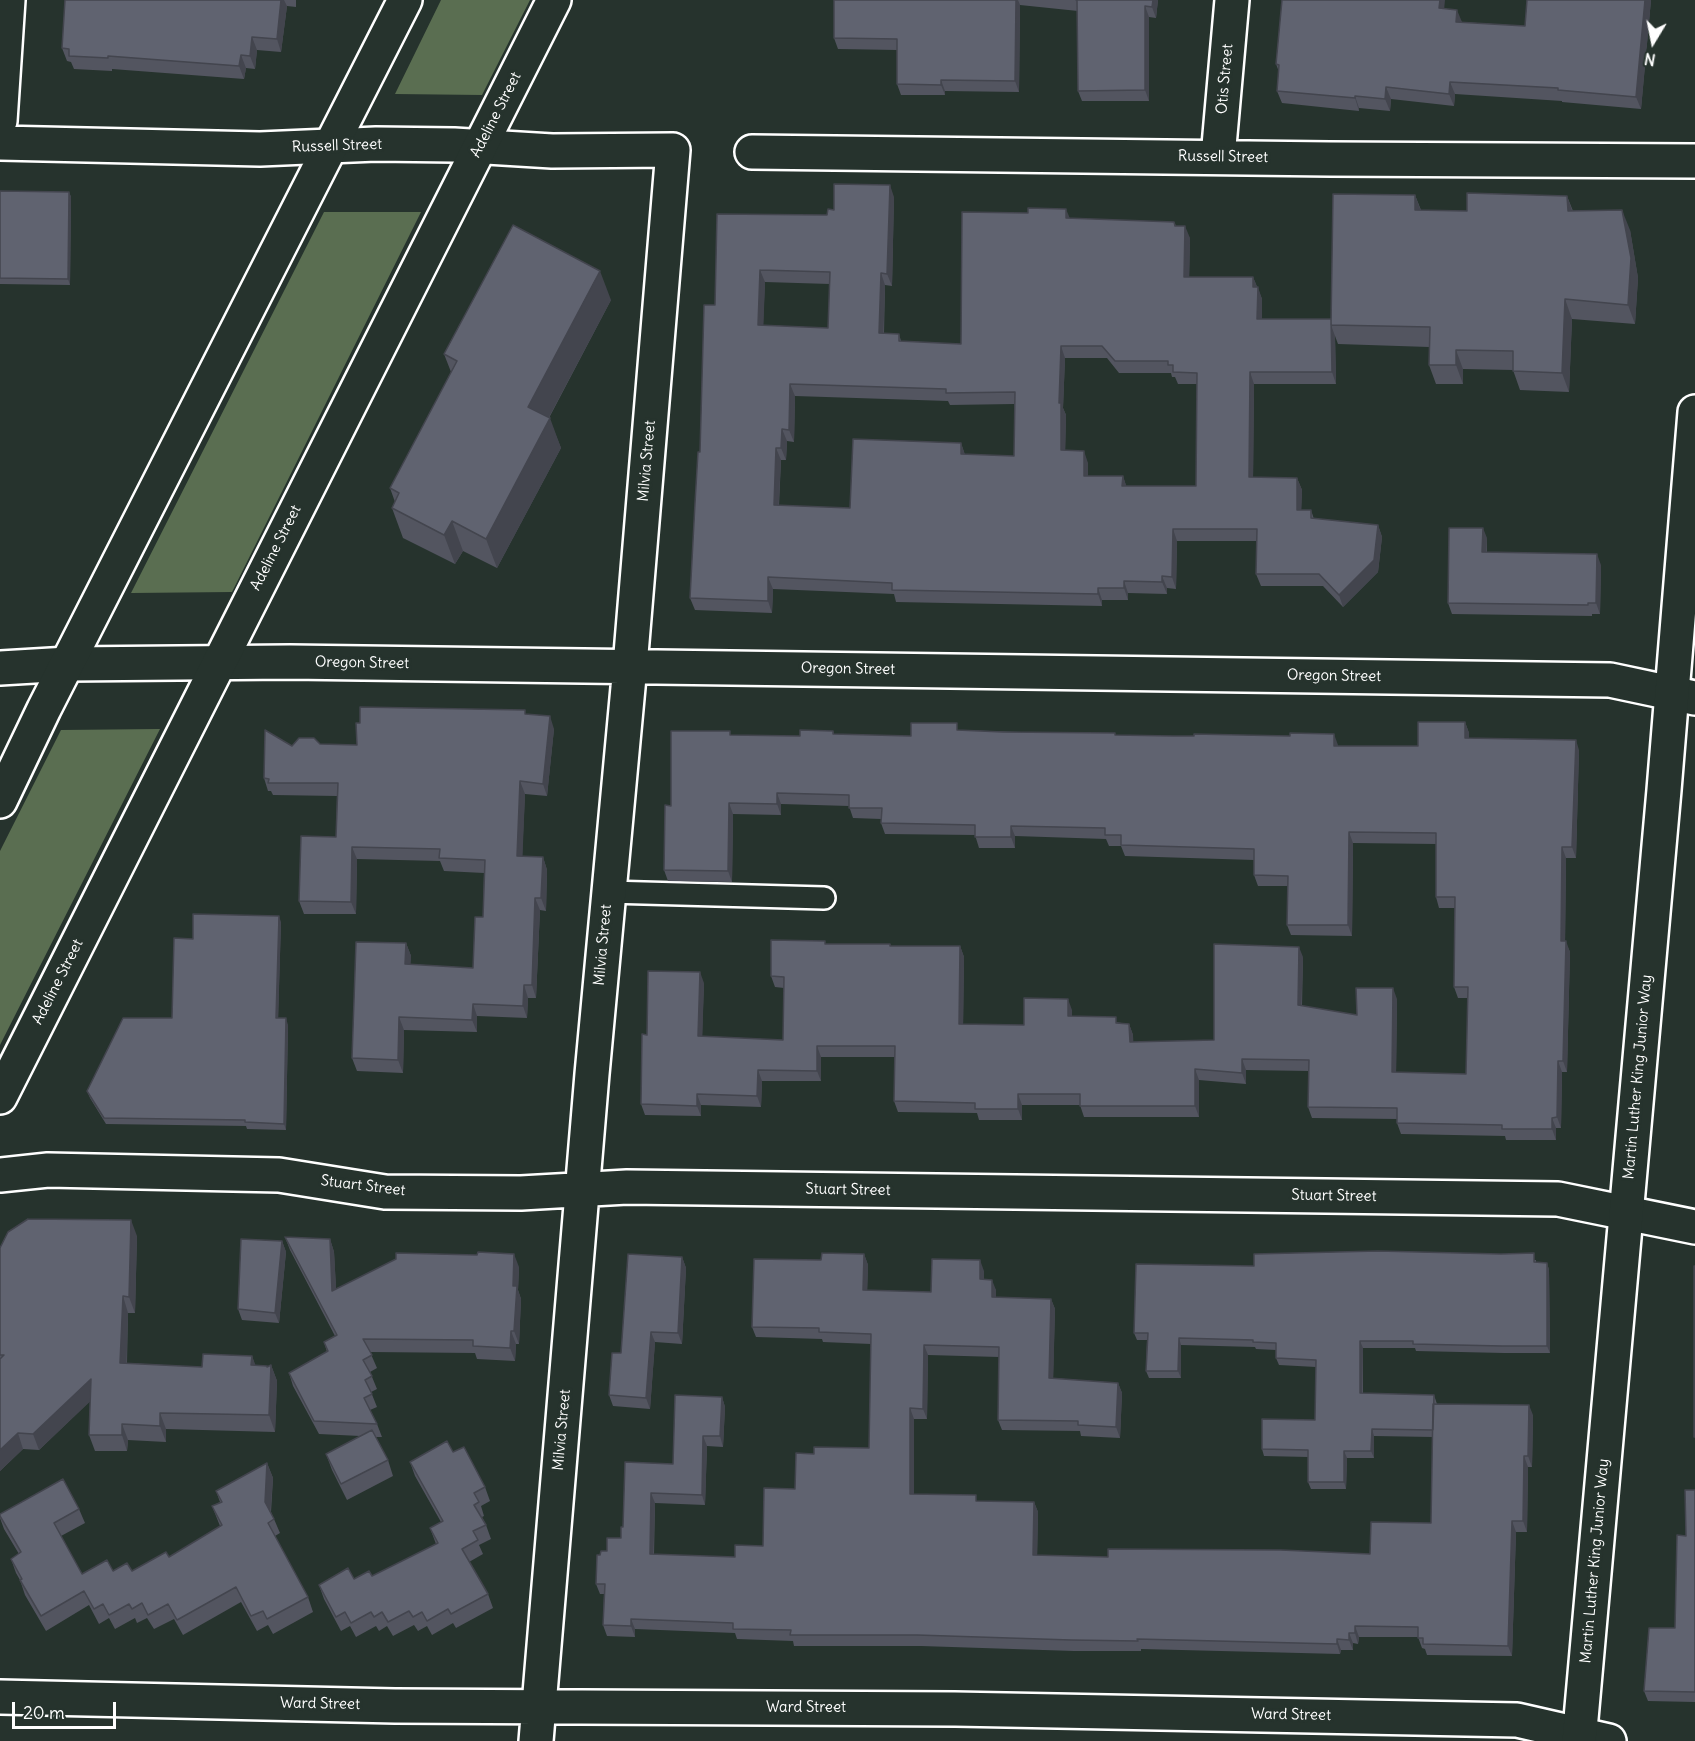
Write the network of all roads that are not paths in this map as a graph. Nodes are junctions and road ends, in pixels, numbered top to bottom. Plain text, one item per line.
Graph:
1 (8, 0) edge
2 (405, 0) edge
3 (554, 0) edge
4 (1232, 0) edge
5 (0, 121) edge
6 (0, 143) edge
7 (330, 146) junction
8 (480, 146) junction
9 (673, 150) joint
10 (752, 152) dead end
11 (1218, 157) junction
12 (1695, 161) edge
13 (1695, 412) edge
14 (218, 663) junction
15 (68, 664) junction
16 (630, 666) junction
17 (0, 668) edge
18 (1684, 695) edge
19 (0, 801) edge
20 (608, 892) junction
21 (824, 898) dead end
22 (0, 1097) edge
23 (0, 1175) edge
24 (582, 1190) junction
25 (1626, 1213) junction
26 (1695, 1227) edge
27 (0, 1697) edge
28 (539, 1706) junction
29 (1589, 1739) edge
30 (536, 1741) edge

1 - 5 street
2 - 7 street
3 - 8 street, Adeline Street
4 - 11 street, Otis Street
6 - 7 street, Russell Street
7 - 8 street, Russell Street
7 - 15 street
8 - 9 street, Russell Street
8 - 14 street, Adeline Street
9 - 16 street, Milvia Street
10 - 11 street, Russell Street
11 - 12 street, Russell Street
13 - 18 street, Martin Luther King Junior Way
14 - 15 street, Oregon Street
14 - 16 street, Oregon Street
14 - 22 street, Adeline Street
15 - 17 street, Oregon Street
15 - 19 street
16 - 18 street, Oregon Street
16 - 20 street, Milvia Street
18 - 25 street, Martin Luther King Junior Way
20 - 21 lane
20 - 24 street, Milvia Street
23 - 24 street, Stuart Street
24 - 25 street, Stuart Street
24 - 28 street, Milvia Street
25 - 26 street, Stuart Street
25 - 29 street, Martin Luther King Junior Way
27 - 28 street, Ward Street
28 - 29 street, Ward Street
28 - 30 street, Milvia Street

